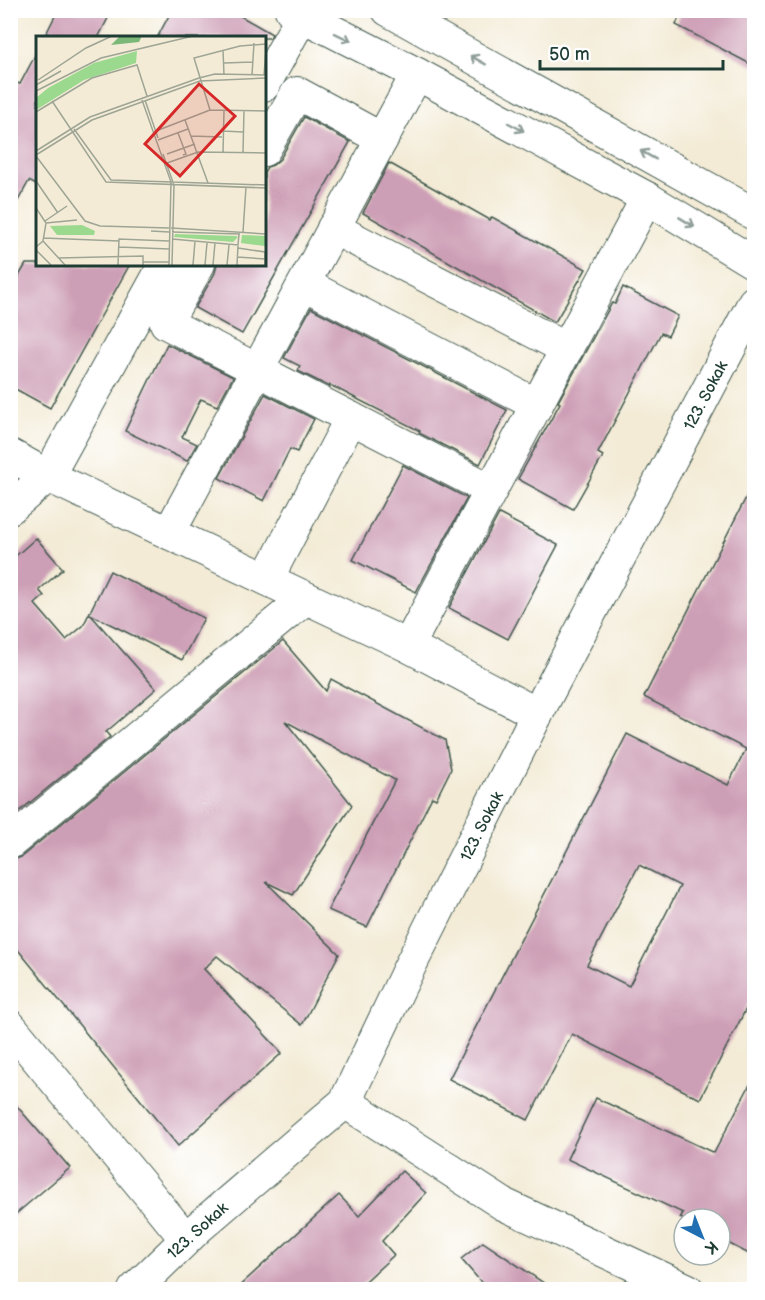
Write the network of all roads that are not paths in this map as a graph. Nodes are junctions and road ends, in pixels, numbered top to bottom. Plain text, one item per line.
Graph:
1 (388, 10) edge
2 (297, 13) edge
3 (417, 74) junction
4 (266, 81) edge
5 (382, 139) junction
6 (266, 147) edge
7 (647, 198) junction
8 (754, 214) edge
9 (333, 228) junction
10 (754, 262) edge
11 (164, 266) edge
12 (198, 266) edge
13 (304, 284) junction
14 (754, 302) edge
15 (567, 349) junction
16 (257, 370) junction
17 (537, 405) junction
18 (351, 418) junction
19 (10, 455) edge
20 (48, 476) junction
21 (491, 490) junction
22 (10, 508) edge
23 (169, 533) junction
24 (267, 579) junction
25 (306, 598) junction
26 (408, 646) junction
27 (537, 714) junction
28 (10, 843) edge
29 (10, 1026) edge
30 (345, 1102) junction
31 (186, 1239) junction
32 (134, 1290) edge
33 (688, 1290) edge

8 -> 1 street
2 -> 3 street
2 - 4 street
3 - 5 street
3 -> 7 street
5 - 6 street
5 - 9 street
7 -> 10 street
7 - 15 street
9 - 13 street
9 - 15 street
11 - 20 street
12 - 16 street
13 - 16 street
13 - 17 street
14 - 27 street, 123. Sokak
15 - 17 street
16 - 18 street
16 - 23 street
17 - 21 street
18 - 21 street
18 - 24 street
19 - 20 street
20 - 22 street
20 - 23 street
21 - 26 street
23 - 24 street
24 - 25 street
25 - 26 street
25 - 28 street
26 - 27 street
27 - 30 street, 123. Sokak
29 - 31 street
30 - 31 street, 123. Sokak
30 - 33 street
31 - 32 street, 123. Sokak

